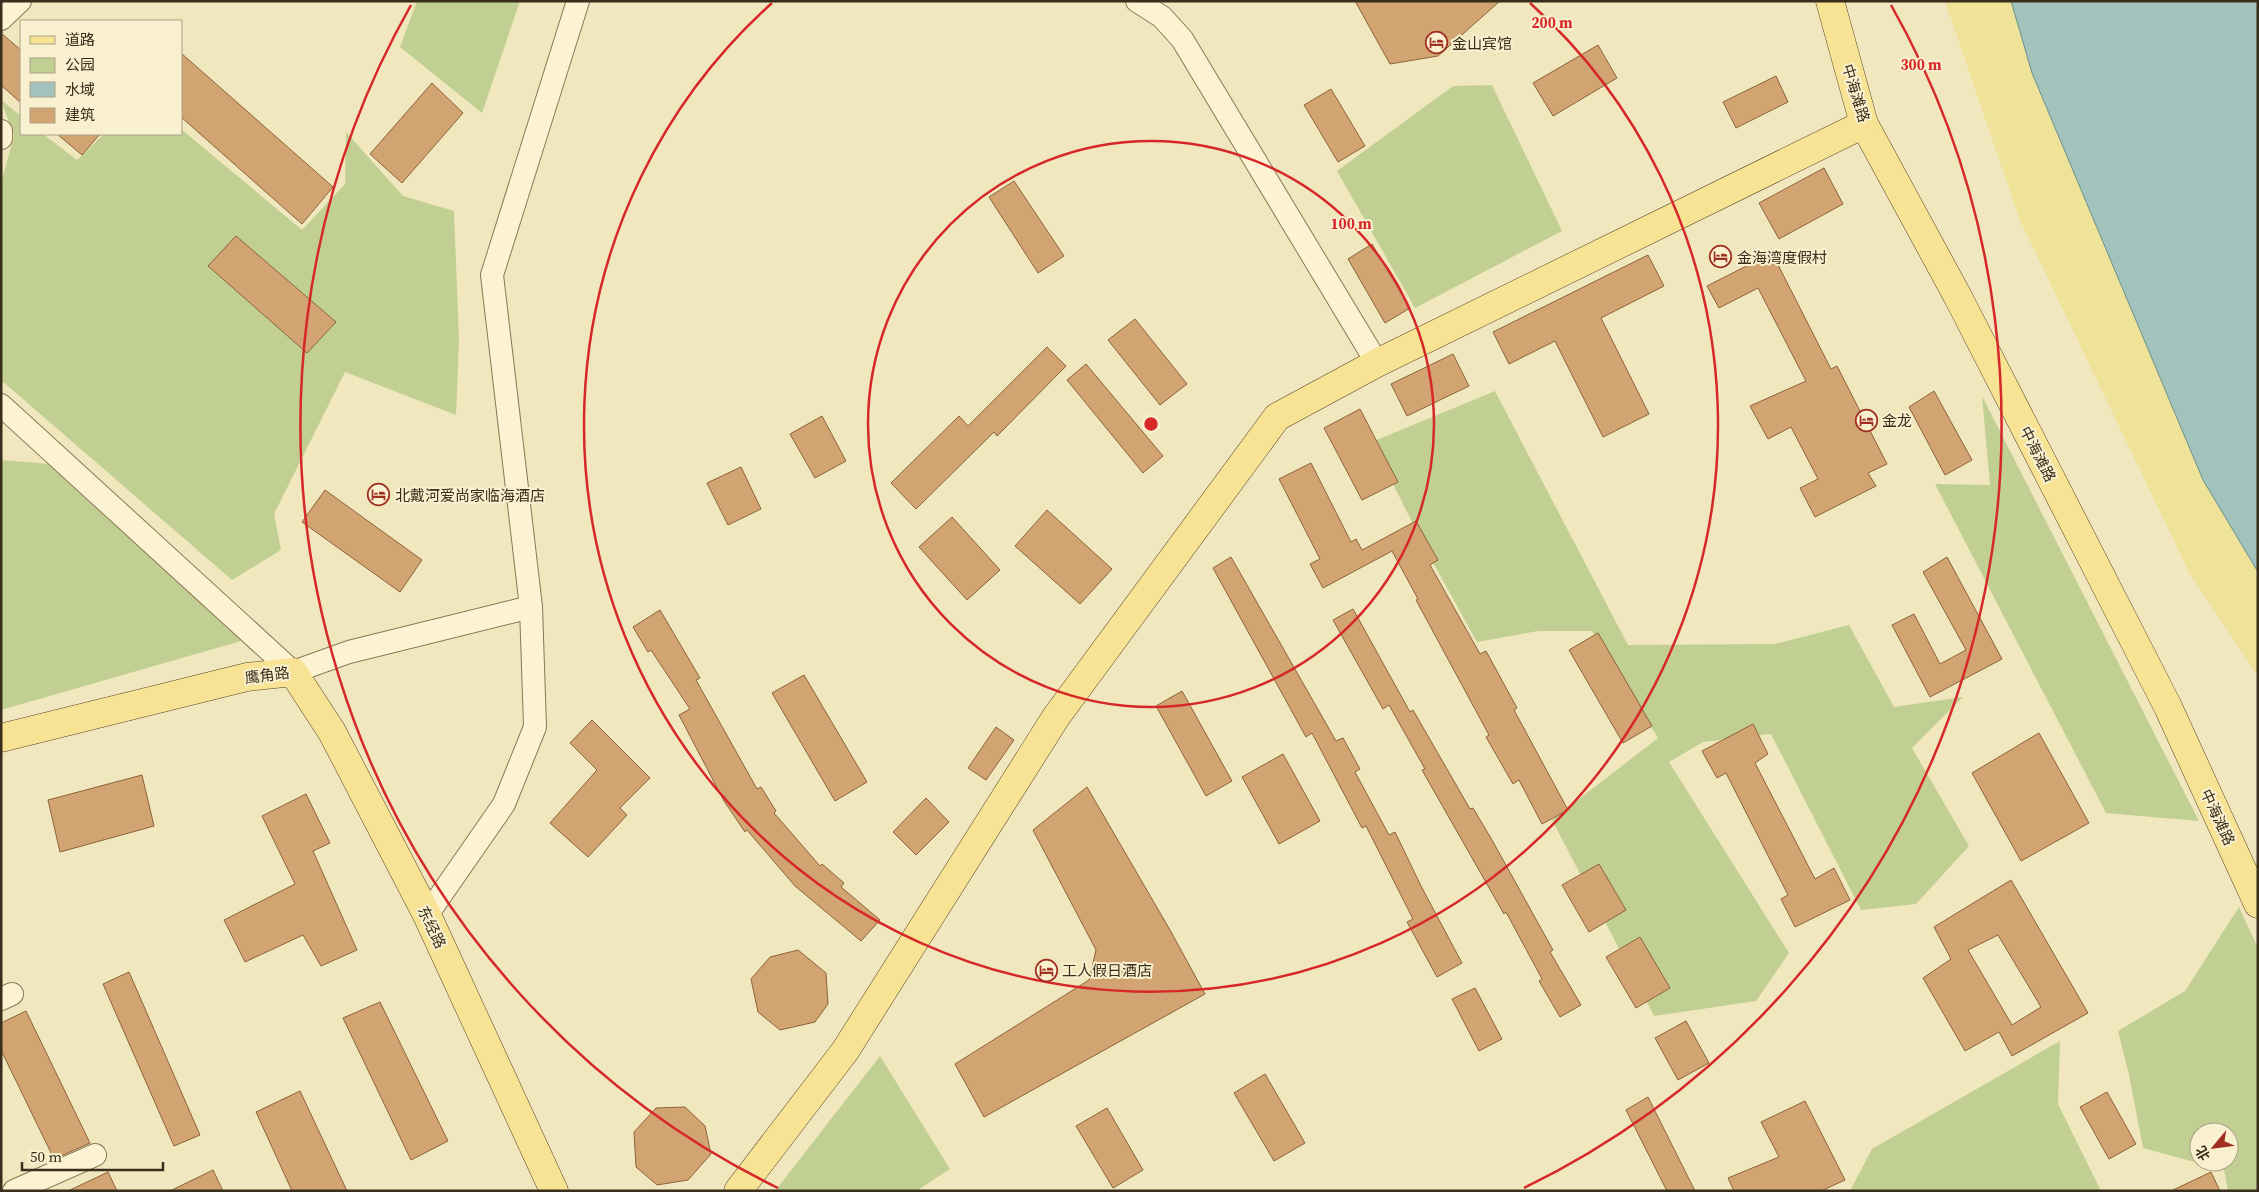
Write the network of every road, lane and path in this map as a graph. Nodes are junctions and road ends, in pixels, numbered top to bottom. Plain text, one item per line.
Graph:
1 (20, 1) edge
2 (578, 1) edge
3 (1137, 1) edge
4 (1830, 1) edge
5 (1, 19) edge
6 (1864, 124) junction
7 (1, 131) edge
8 (1, 138) edge
9 (1377, 363) junction
10 (1, 405) edge
11 (530, 607) junction
12 (293, 672) junction
13 (1, 738) edge
14 (2258, 904) edge
15 (427, 915) junction
16 (95, 1155) dead end
17 (14, 1191) edge
18 (554, 1191) edge
19 (738, 1191) edge

1 - 5 street
2 - 11 street
3 - 9 street
4 - 6 main road, 中海滩路
6 - 9 main road
6 - 14 main road, 中海滩路
7 - 8 street
9 - 19 main road
10 - 12 street
11 - 12 street, 鹰角路
11 - 15 street
12 - 13 main road, 鹰角路
12 - 15 main road, 东经路
15 - 18 main road, 东经路
16 - 17 street

